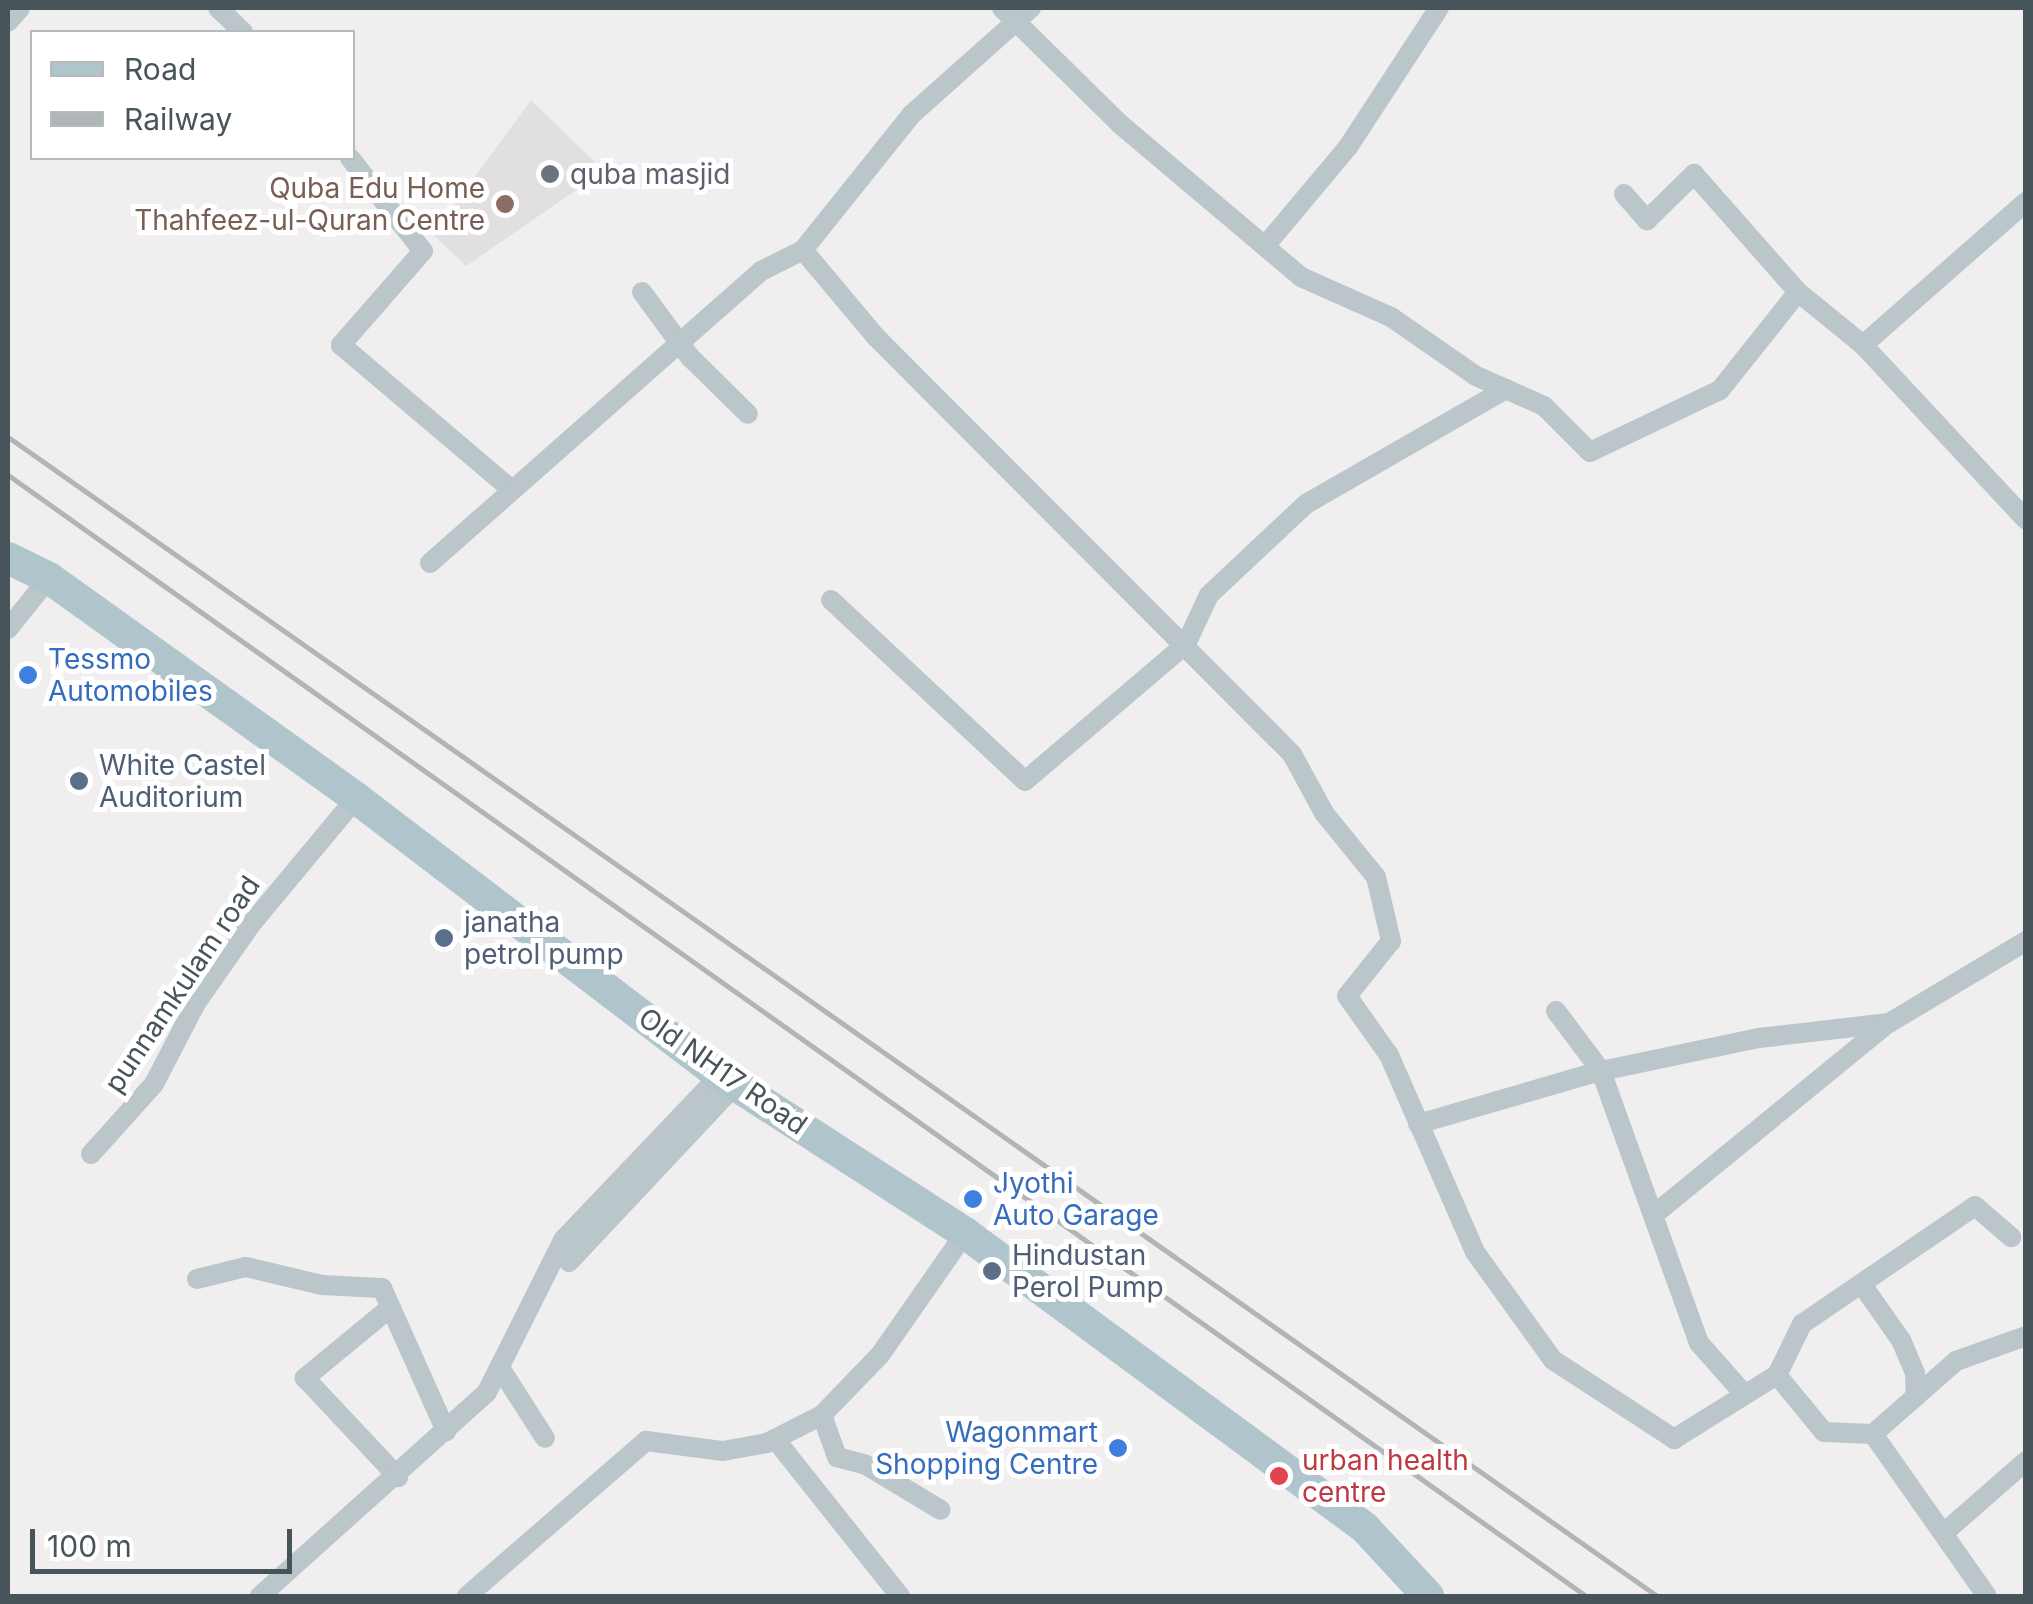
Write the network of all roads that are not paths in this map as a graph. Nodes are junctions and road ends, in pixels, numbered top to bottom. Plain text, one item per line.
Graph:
1 (20, 8) edge
2 (218, 8) edge
3 (1031, 8) edge
4 (1438, 8) edge
5 (1008, 15) edge
6 (8, 22) edge
7 (242, 30) edge
8 (352, 160) edge
9 (1624, 194) dead end
10 (2026, 202) edge
11 (1265, 246) junction
12 (802, 250) junction
13 (642, 292) dead end
14 (1798, 292) junction
15 (682, 339) junction
16 (1862, 345) junction
17 (1506, 390) junction
18 (748, 414) dead end
19 (512, 490) junction
20 (2026, 520) edge
21 (8, 558) edge
22 (430, 562) dead end
23 (49, 578) junction
24 (831, 600) dead end
25 (8, 629) edge
26 (1186, 644) junction
27 (356, 798) junction
28 (2026, 941) edge
29 (1556, 1010) dead end
30 (1889, 1023) junction
31 (1602, 1071) junction
32 (728, 1080) junction
33 (1418, 1124) junction
34 (91, 1154) dead end
35 (1656, 1213) junction
36 (964, 1232) junction
37 (2011, 1237) dead end
38 (569, 1262) dead end
39 (197, 1279) dead end
40 (1865, 1289) dead end
41 (391, 1307) junction
42 (2026, 1336) edge
43 (500, 1368) junction
44 (1777, 1375) junction
45 (1746, 1395) junction
46 (1916, 1396) junction
47 (822, 1415) junction
48 (446, 1431) junction
49 (1872, 1434) junction
50 (545, 1438) dead end
51 (775, 1439) junction
52 (2026, 1461) edge
53 (398, 1477) junction
54 (941, 1510) dead end
55 (1946, 1532) junction
56 (260, 1596) edge
57 (467, 1596) edge
58 (900, 1596) edge
59 (1428, 1596) edge
60 (1987, 1596) edge

1 - 6 street
2 - 7 street
3 - 5 street
4 - 11 street
5 - 11 street
5 - 12 street
8 - 19 street
9 - 14 street
10 - 16 street
11 - 17 street
12 - 15 street
12 - 26 street
13 - 15 street
14 - 16 street
14 - 17 street
15 - 18 street
15 - 19 street
16 - 20 street
17 - 26 street
19 - 22 street
21 - 23 main road, Old NH17 Road
23 - 25 street
23 - 27 main road, Old NH17 Road
24 - 26 street
26 - 33 street
27 - 32 main road, Old NH17 Road
27 - 34 street, punnamkulam road
28 - 30 street
29 - 31 street
30 - 31 street
30 - 35 street
31 - 33 street
31 - 35 street
32 - 36 main road, Old NH17 Road
32 - 38 street
32 - 43 street
33 - 45 street
35 - 45 street
36 - 47 street
36 - 59 main road, Old NH17 Road
37 - 44 street
39 - 41 street
40 - 46 street
41 - 48 street
41 - 53 street
42 - 46 street
43 - 48 street
43 - 50 street
44 - 45 street
44 - 49 street
46 - 49 street
47 - 51 street
47 - 54 street
48 - 53 street
49 - 55 street
51 - 57 street
51 - 58 street
52 - 55 street
53 - 56 street
55 - 60 street

